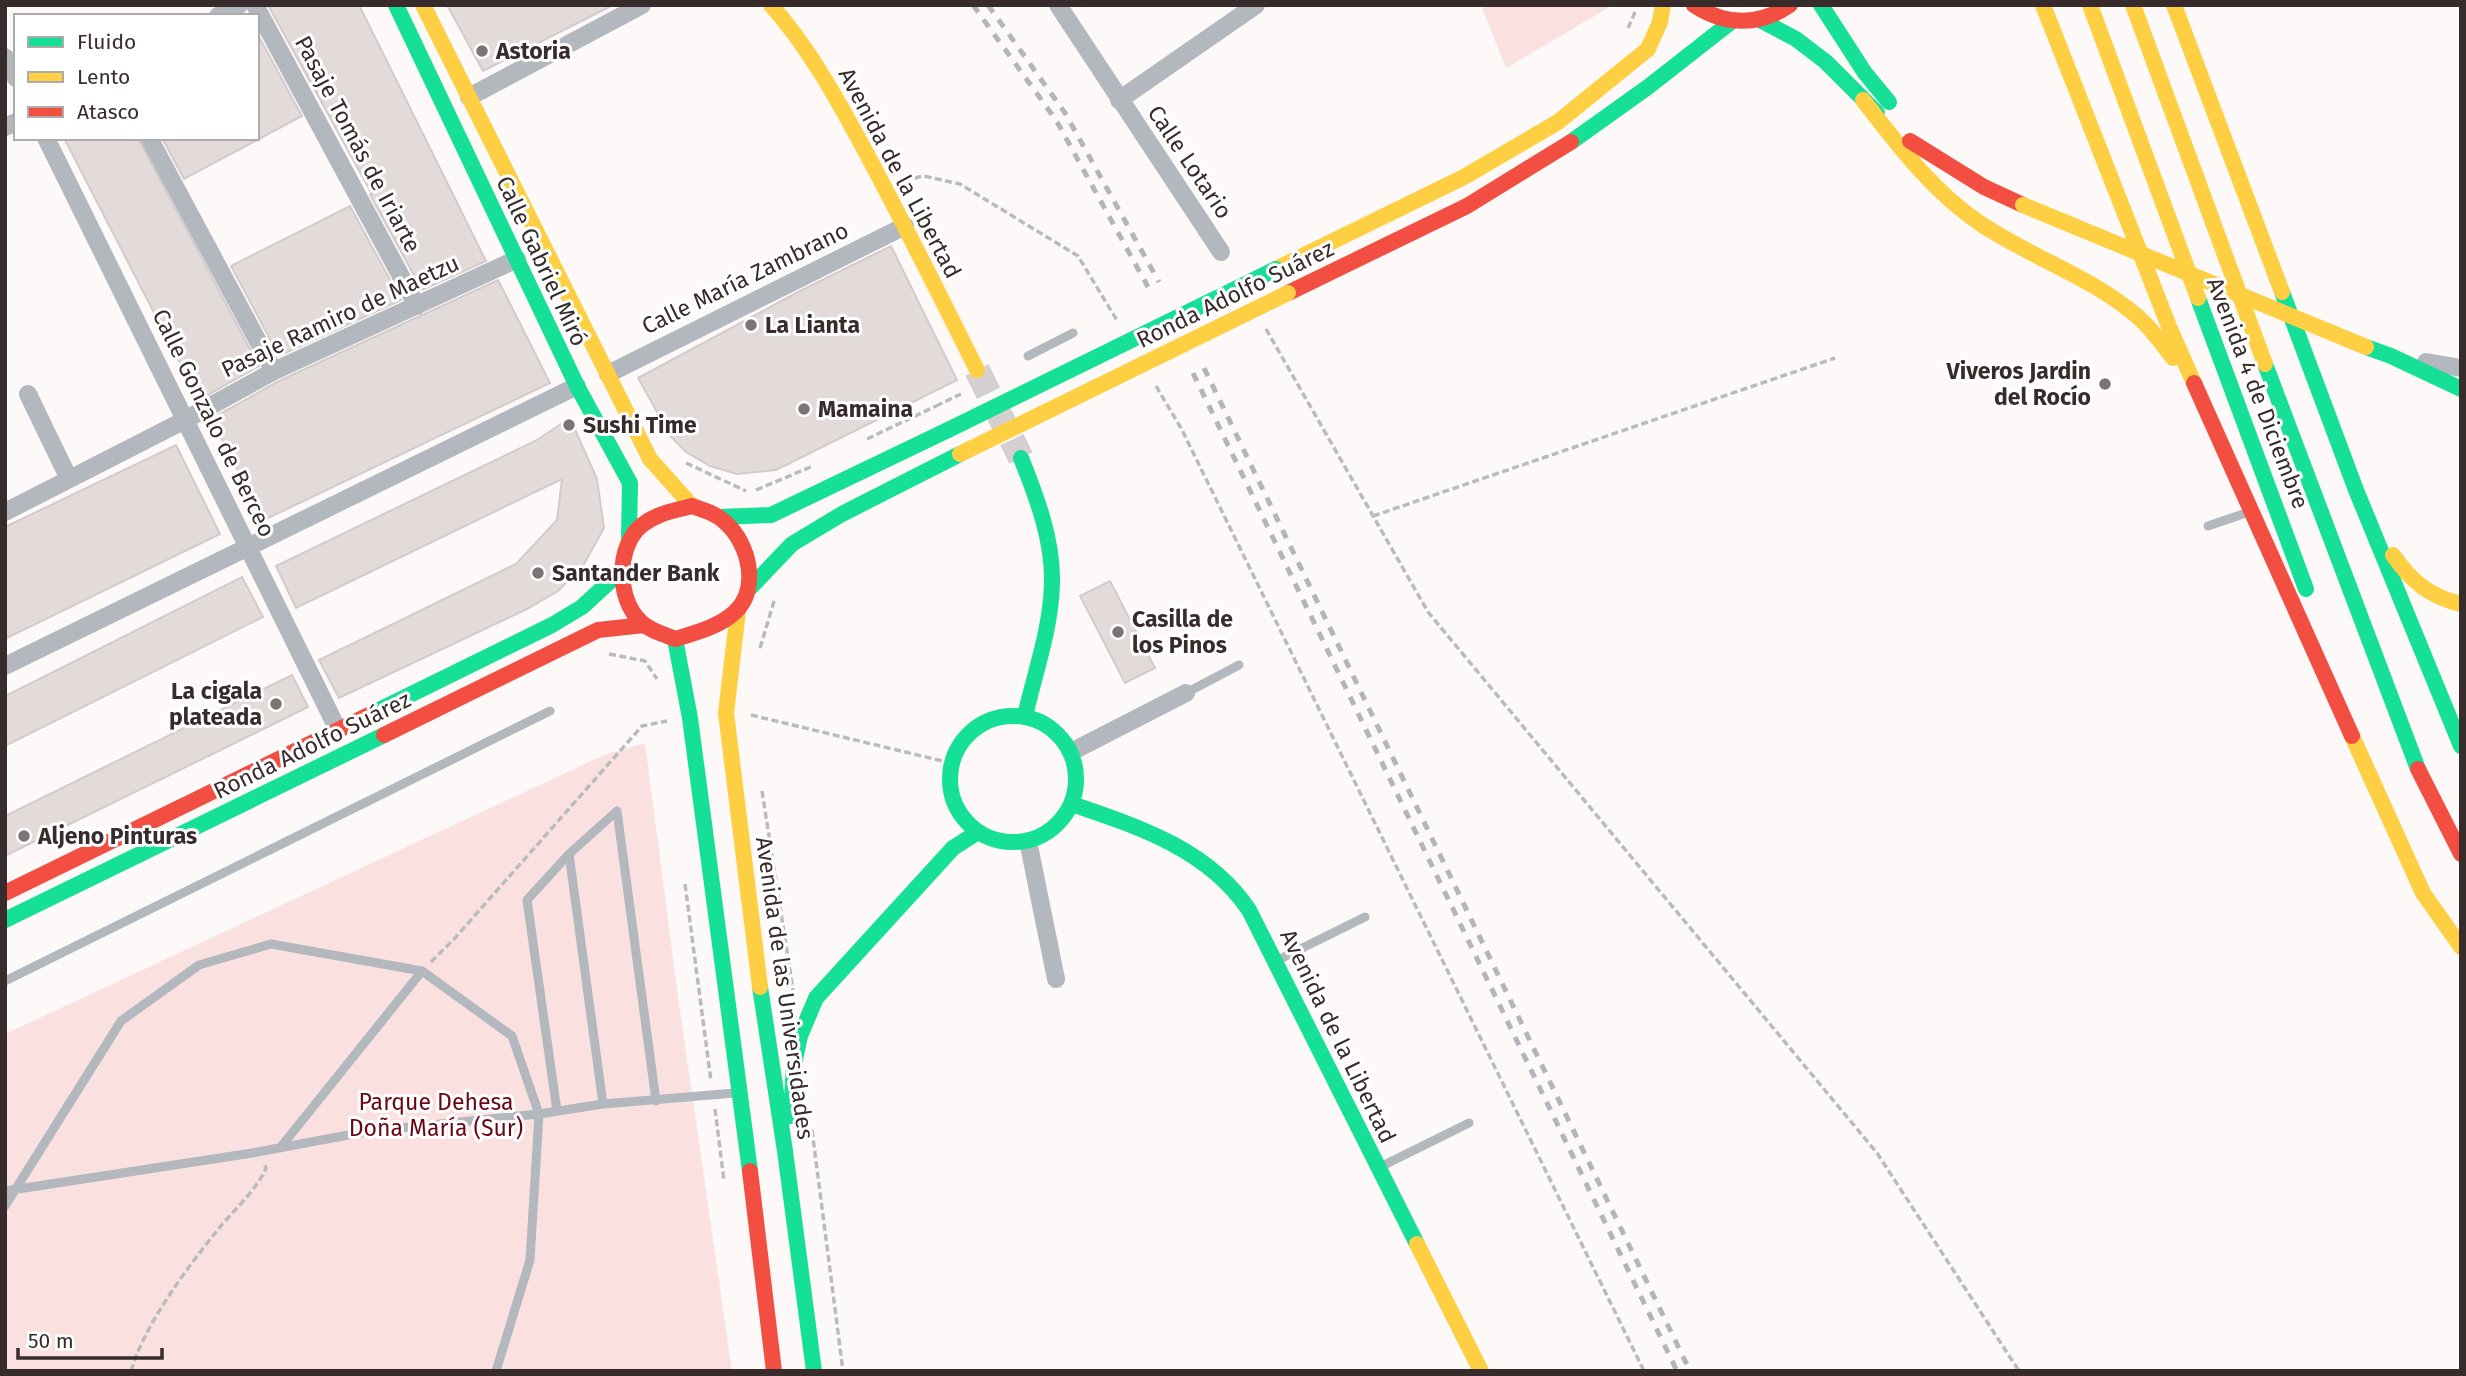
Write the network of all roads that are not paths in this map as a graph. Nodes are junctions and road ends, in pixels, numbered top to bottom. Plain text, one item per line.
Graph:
1 (239, 5) edge
2 (256, 5) edge
3 (396, 5) edge
4 (423, 5) edge
5 (642, 5) edge
6 (771, 5) edge
7 (1058, 5) edge
8 (1256, 5) edge
9 (1662, 5) edge
10 (1694, 5) edge
11 (1790, 5) edge
12 (1821, 5) edge
13 (2090, 5) edge
14 (2133, 5) edge
15 (2174, 5) edge
16 (2043, 6) edge
17 (223, 14) edge
18 (1760, 20) junction
19 (1731, 22) junction
20 (5, 57) edge
21 (14, 74) edge
22 (469, 97) junction
23 (1119, 100) junction
24 (1863, 100) junction
25 (1896, 110) dead end
26 (1912, 129) dead end
27 (47, 140) edge
28 (150, 140) edge
29 (1948, 166) junction
30 (905, 226) junction
31 (1221, 252) dead end
32 (517, 259) junction
33 (417, 306) junction
34 (1073, 333) dead end
35 (1028, 356) dead end
36 (2391, 356) junction
37 (2461, 368) edge
38 (977, 370) tunnel mouth
39 (274, 371) junction
40 (608, 374) junction
41 (577, 386) junction
42 (2461, 389) edge
43 (28, 394) dead end
44 (2210, 416) junction
45 (185, 420) junction
46 (1021, 458) tunnel mouth
47 (69, 479) junction
48 (2356, 490) junction
49 (692, 506) junction
50 (2252, 511) junction
51 (5, 512) edge
52 (719, 517) junction
53 (2208, 526) dead end
54 (629, 538) junction
55 (248, 547) junction
56 (620, 572) junction
57 (749, 589) junction
58 (2461, 604) edge
59 (738, 611) junction
60 (644, 625) junction
61 (675, 639) junction
62 (1239, 665) dead end
63 (5, 666) edge
64 (1186, 693) joint
65 (550, 711) dead end
66 (1025, 716) junction
67 (338, 730) junction
68 (2461, 746) edge
69 (1072, 752) junction
70 (2380, 799) junction
71 (1072, 804) junction
72 (978, 832) junction
73 (1028, 841) junction
74 (569, 854) junction
75 (2461, 855) edge
76 (6, 890) edge
77 (1365, 917) dead end
78 (5, 920) edge
79 (2461, 947) edge
80 (1276, 961) junction
81 (422, 971) junction
82 (1056, 979) dead end
83 (5, 981) edge
84 (740, 1093) junction
85 (656, 1101) junction
86 (603, 1104) junction
87 (556, 1111) junction
88 (538, 1114) junction
89 (1469, 1123) dead end
90 (280, 1148) junction
91 (785, 1151) junction
92 (1378, 1168) junction
93 (10, 1190) edge
94 (5, 1206) edge
95 (496, 1371) edge
96 (774, 1371) edge
97 (814, 1371) edge
98 (1481, 1371) edge

1 - 17 street
2 - 33 street, Pasaje Tomás de Iriarte
3 - 32 main road, Calle Gabriel Miró
4 - 22 main road, Calle Gabriel Miró
5 - 22 street
6 - 30 main road, Avenida de la Libertad
7 - 23 street, Calle Lotario
8 - 23 street
9 - 52 main road, Ronda Adolfo Suárez, bridge
10 - 19 main road
11 - 18 main road
12 - 25 main road
13 - 70 main road, Avenida 4 de Diciembre
14 - 75 main road, Avenida 4 de Diciembre
15 - 48 main road
16 - 44 main road
18 - 19 main road
18 - 24 main road
19 - 57 main road, Ronda Adolfo Suárez, bridge
20 - 21 street
22 - 40 main road, Calle Gabriel Miró
23 - 31 street, Calle Lotario
24 - 29 main road
24 - 44 main road
26 - 29 main road
27 - 45 street, Calle Gonzalo de Berceo
28 - 39 street
29 - 36 main road, bridge
30 - 38 main road, Avenida de la Libertad
30 - 40 street, Calle María Zambrano
32 - 33 street, Pasaje Ramiro de Maetzu
32 - 41 main road, Calle Gabriel Miró
33 - 39 street, Pasaje Ramiro de Maetzu
34 - 35 lane
36 - 37 street
36 - 42 main road
39 - 45 street, Pasaje Ramiro de Maetzu
40 - 49 main road, Calle Gabriel Miró
41 - 54 main road, Calle Gabriel Miró
41 - 55 street
43 - 47 street
44 - 50 main road
45 - 47 street, Pasaje Ramiro de Maetzu
45 - 55 street, Calle Gonzalo de Berceo
46 - 66 main road
47 - 51 street, Pasaje Ramiro de Maetzu
48 - 58 main road
48 - 68 main road
49 - 52 main road
49 - 54 main road
50 - 53 lane
50 - 70 main road
52 - 57 main road
54 - 56 main road
55 - 63 street
55 - 67 street, Calle Gonzalo de Berceo
56 - 60 main road
56 - 67 main road, Ronda Adolfo Suárez
57 - 59 main road
59 - 61 main road
59 - 91 main road, Avenida de las Universidades
60 - 61 main road
60 - 78 main road, Ronda Adolfo Suárez
61 - 84 main road
62 - 64 lane
64 - 69 street
65 - 83 lane
66 - 69 main road
66 - 72 main road
67 - 76 main road, Ronda Adolfo Suárez
69 - 71 main road
70 - 79 main road
71 - 73 main road
71 - 80 main road, Avenida de la Libertad
72 - 73 main road
72 - 91 main road
73 - 82 street
74 - 85 lane
74 - 86 lane
74 - 87 lane
77 - 80 lane
80 - 92 main road, Avenida de la Libertad
81 - 88 lane
81 - 90 lane
81 - 93 lane
84 - 85 lane
84 - 96 main road
85 - 86 lane
86 - 87 lane
87 - 88 lane
88 - 90 lane
88 - 95 lane
89 - 92 lane
90 - 93 lane
91 - 97 main road, Avenida de las Universidades
92 - 98 main road, Avenida de la Libertad
93 - 94 lane

